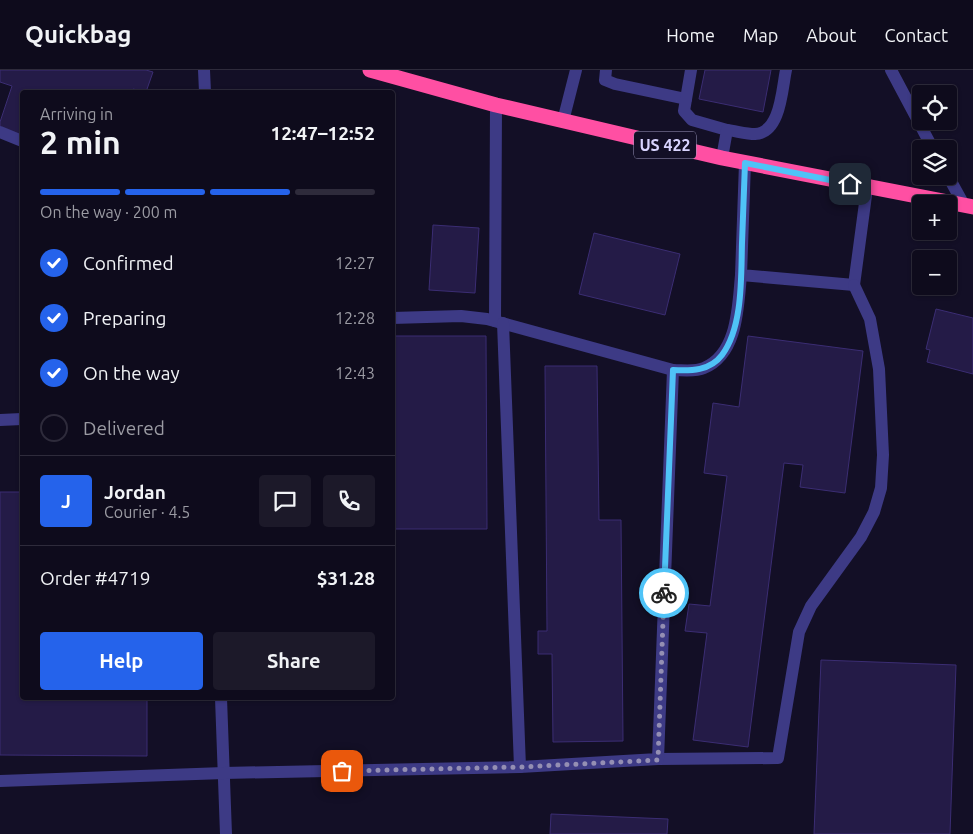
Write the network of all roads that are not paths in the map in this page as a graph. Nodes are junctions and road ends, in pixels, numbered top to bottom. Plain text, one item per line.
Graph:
1 (204, 70) edge
2 (370, 70) edge
3 (576, 70) edge
4 (606, 70) edge
5 (691, 70) edge
6 (786, 70) edge
7 (890, 70) edge
8 (407, 75) edge
9 (204, 90) edge
10 (686, 99) junction
11 (496, 106) junction
12 (563, 121) junction
13 (727, 130) junction
14 (0, 132) edge
15 (20, 140) edge
16 (929, 140) edge
17 (722, 158) junction
18 (745, 163) junction
19 (954, 185) edge
20 (867, 188) junction
21 (969, 206) edge
22 (741, 275) junction
23 (854, 285) junction
24 (395, 318) edge
25 (499, 322) junction
26 (673, 370) junction
27 (20, 419) edge
28 (0, 420) edge
29 (221, 700) edge
30 (658, 760) junction
31 (520, 767) junction
32 (224, 773) junction
33 (0, 780) edge
34 (226, 834) edge

1 - 9 street
2 - 8 highway, US 422
3 - 12 street
4 - 10 street
5 - 10 street
6 - 13 street
7 - 16 street
8 - 11 highway, US 422
10 - 13 street
11 - 12 highway, US 422
11 - 25 street
12 - 17 highway, US 422
13 - 17 street
14 - 15 street
17 - 18 highway, US 422
18 - 20 highway, US 422
18 - 22 street
19 - 21 street
20 - 21 highway, US 422
20 - 23 street
22 - 23 street
22 - 26 street
23 - 30 street
24 - 25 street
25 - 26 street
25 - 31 street
26 - 30 street
27 - 28 street
29 - 32 street
30 - 31 street
31 - 32 street
32 - 33 street
32 - 34 street

